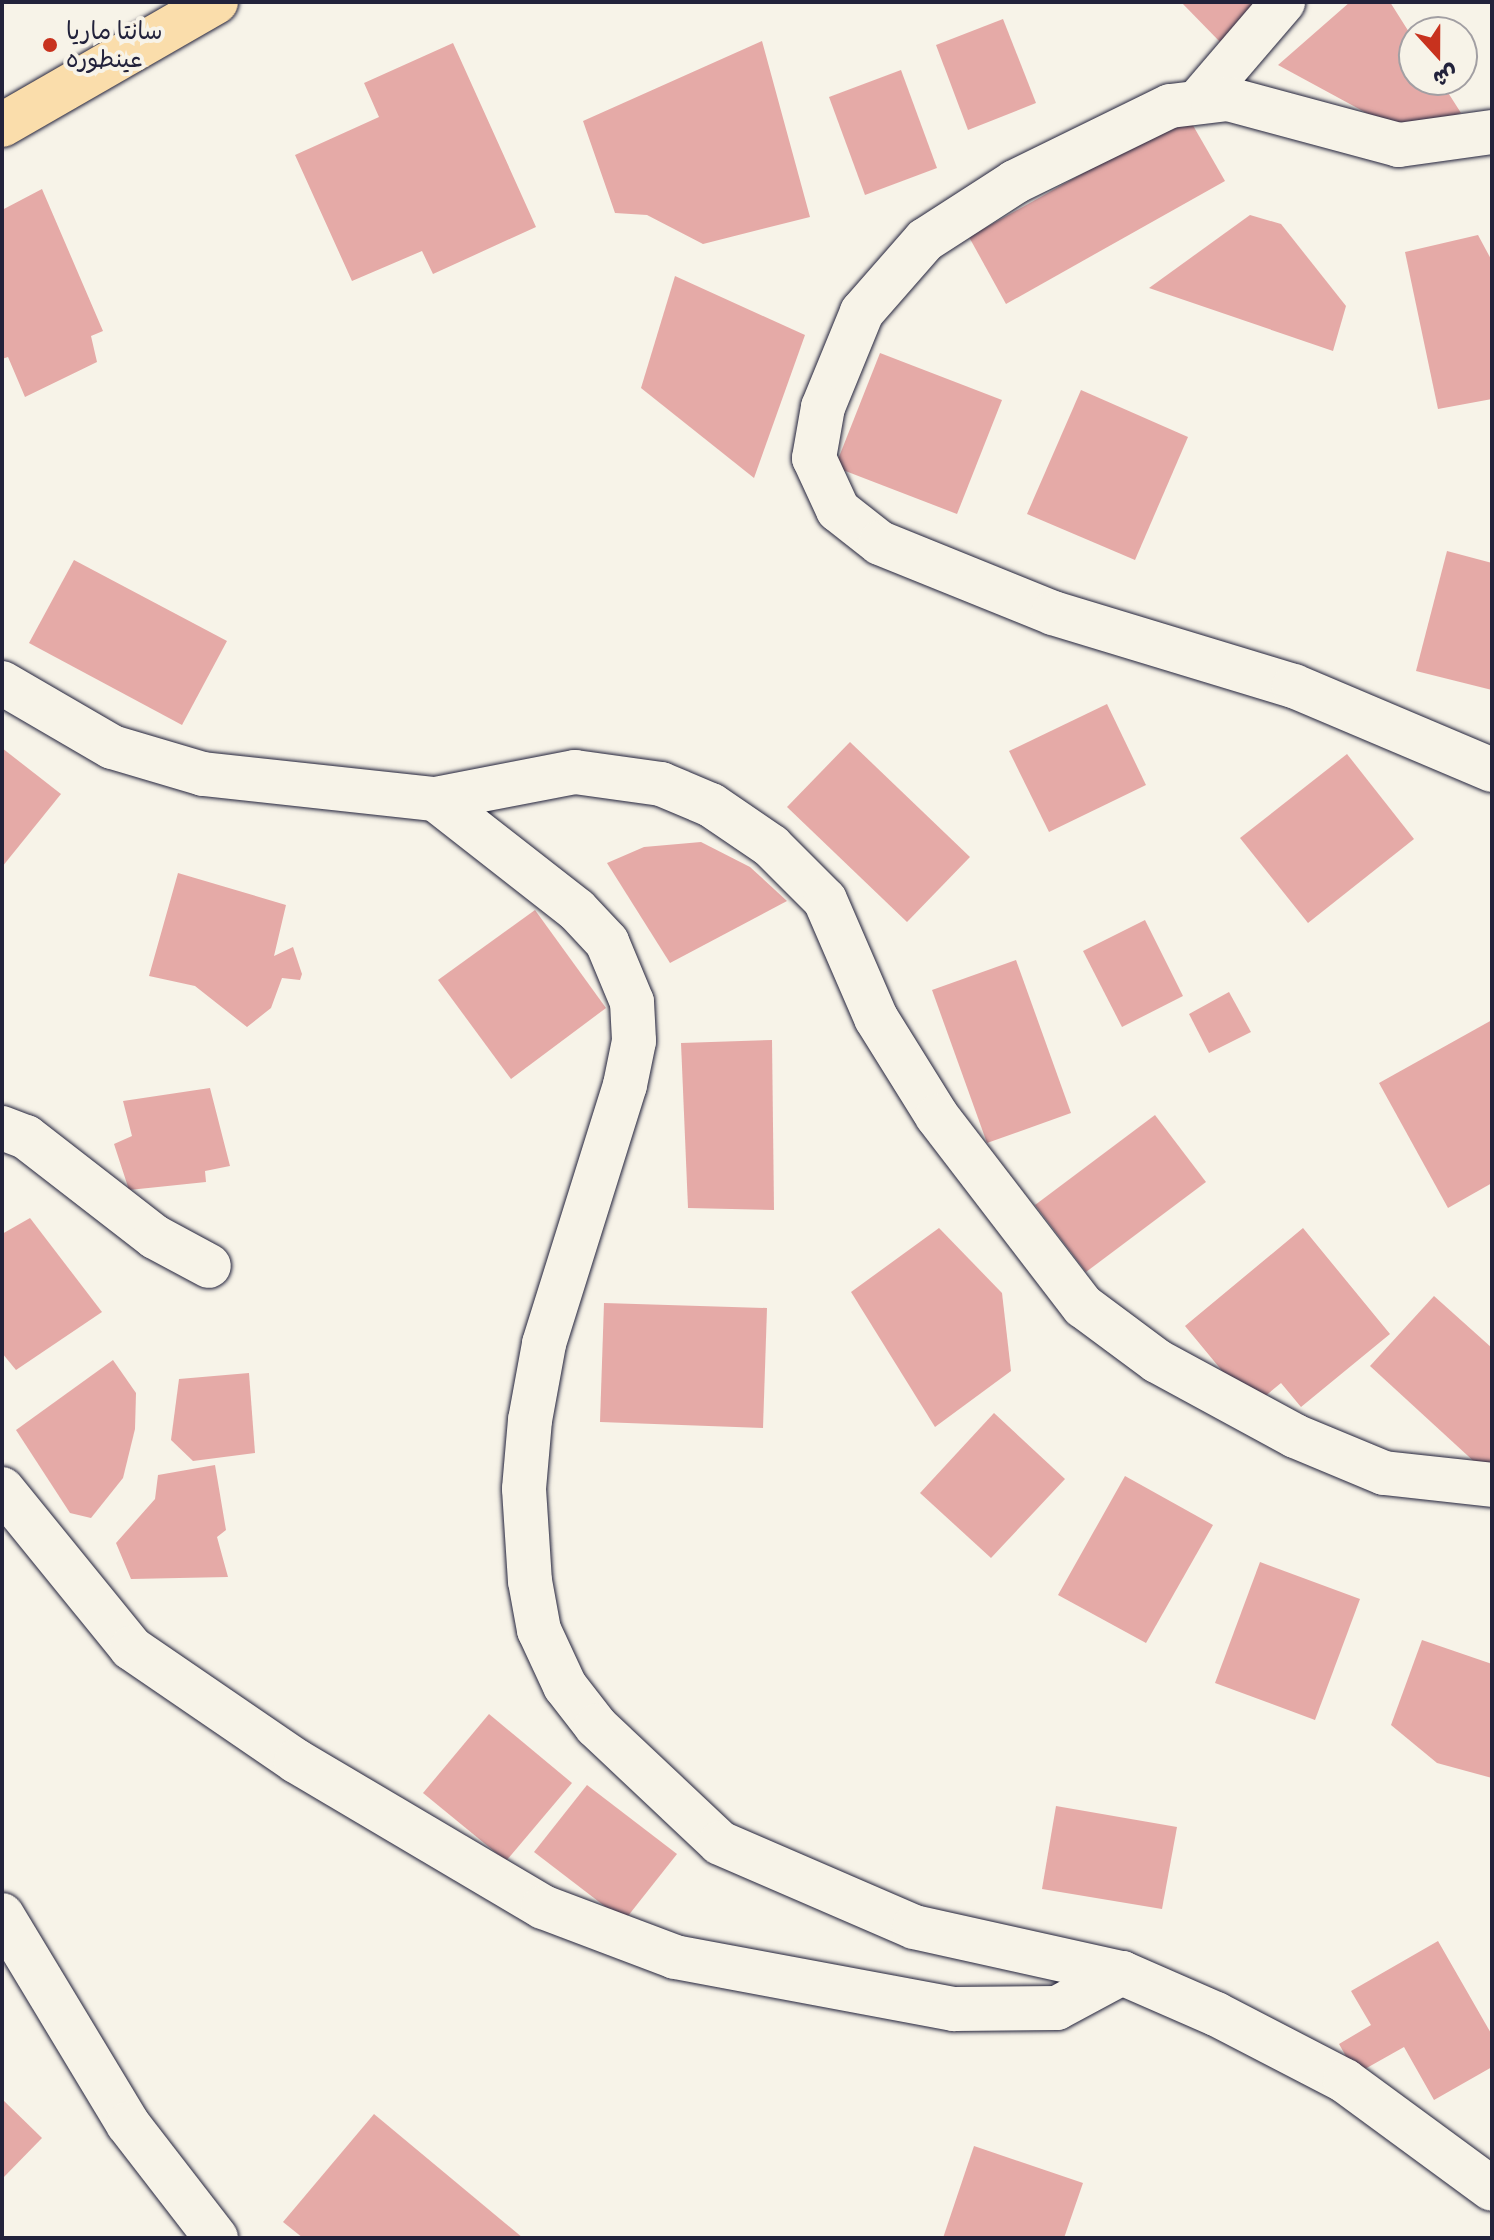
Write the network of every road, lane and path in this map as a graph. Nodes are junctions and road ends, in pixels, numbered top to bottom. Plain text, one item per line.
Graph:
1 (216, 2) edge
2 (1283, 2) edge
3 (1200, 99) junction
4 (2, 125) edge
5 (1492, 132) edge
6 (2, 683) edge
7 (1492, 770) edge
8 (435, 799) junction
9 (2, 1128) edge
10 (209, 1266) dead end
11 (1492, 1485) edge
12 (2, 1489) edge
13 (2, 1915) edge
14 (1122, 1973) junction
15 (1492, 2189) edge
16 (216, 2238) edge

1 - 4 main road
2 - 3 street
3 - 5 street
3 - 7 street
6 - 8 street
8 - 11 street
8 - 14 street
9 - 10 street
12 - 14 street
13 - 16 street
14 - 15 street

